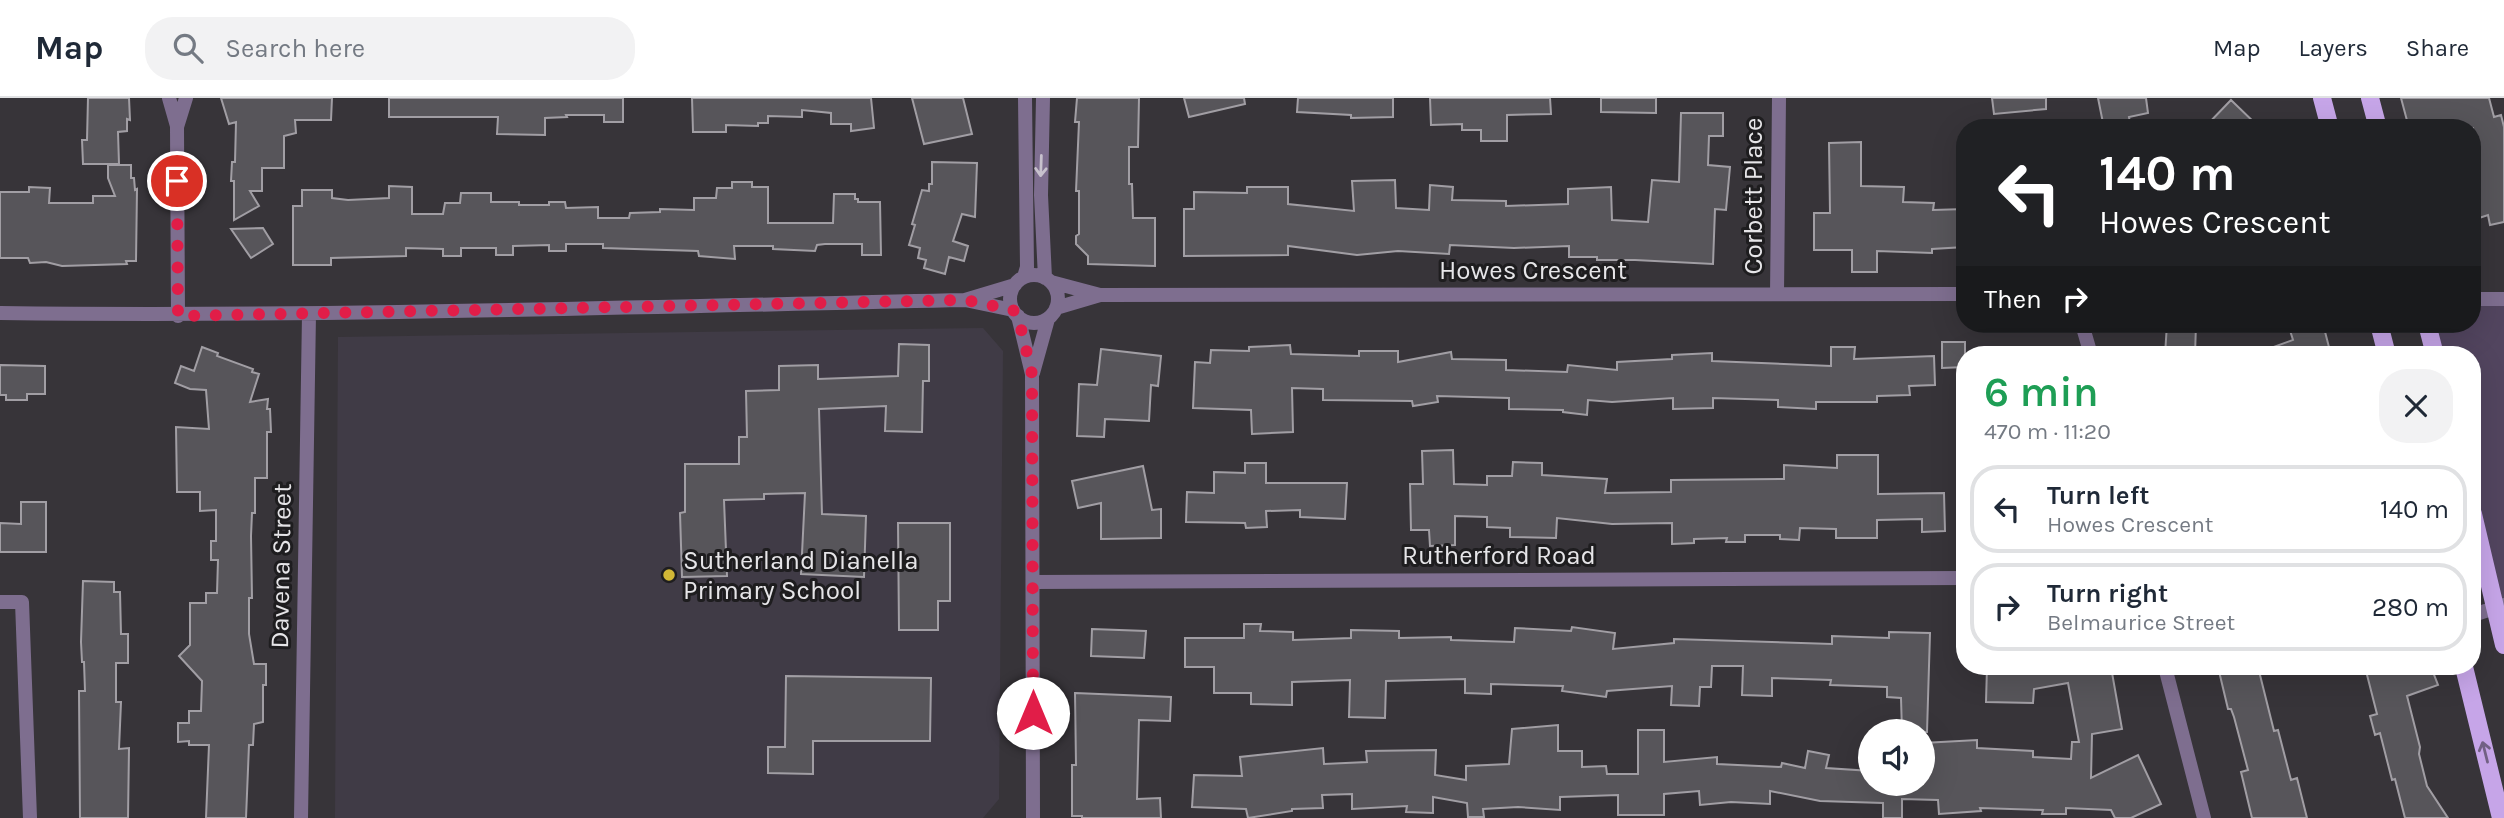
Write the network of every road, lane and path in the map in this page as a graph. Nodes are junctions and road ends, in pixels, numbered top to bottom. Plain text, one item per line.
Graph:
1 (169, 98) edge
2 (186, 98) edge
3 (1025, 98) edge
4 (1044, 98) edge
5 (1779, 98) edge
6 (2322, 98) edge
7 (2370, 98) edge
8 (2328, 119) edge
9 (2376, 119) edge
10 (177, 127) junction
11 (1026, 135) junction
12 (1042, 135) junction
13 (1048, 280) junction
14 (1019, 281) junction
15 (1777, 294) junction
16 (1956, 294) edge
17 (1100, 295) junction
18 (2481, 299) edge
19 (2504, 299) edge
20 (965, 300) junction
21 (0, 313) edge
22 (1015, 313) junction
23 (309, 314) junction
24 (1052, 314) junction
25 (178, 316) junction
26 (1032, 374) junction
27 (2481, 541) edge
28 (1956, 578) edge
29 (1033, 582) junction
30 (0, 602) edge
31 (2500, 606) edge
32 (2481, 612) edge
33 (2504, 645) edge
34 (2167, 675) edge
35 (2466, 675) edge
36 (30, 818) edge
37 (301, 818) edge
38 (1033, 818) edge
39 (2204, 818) edge
40 (2501, 818) edge

1 - 10 street
2 - 10 street
3 - 11 street
4 - 12 street
5 - 15 street, Corbett Place
6 - 8 main road
7 - 9 main road
10 - 25 street
11 - 12 street
11 - 14 street
12 -> 13 street
13 - 14 street
13 - 17 street, Howes Crescent
13 - 24 street
14 - 20 street
14 - 22 street
15 - 16 street, Howes Crescent
15 - 17 street, Howes Crescent
17 - 24 street, Howes Crescent
18 - 19 street
20 - 22 street
20 - 23 street
21 - 25 street
22 - 24 street
22 - 26 street
23 - 25 street
23 - 37 street, Davena Street
24 - 26 street
26 - 29 street
27 - 31 main road
28 - 29 street, Rutherford Road
29 - 38 street
30 - 36 street
31 - 32 street
31 - 33 main road
34 - 39 street
40 -> 35 main road

